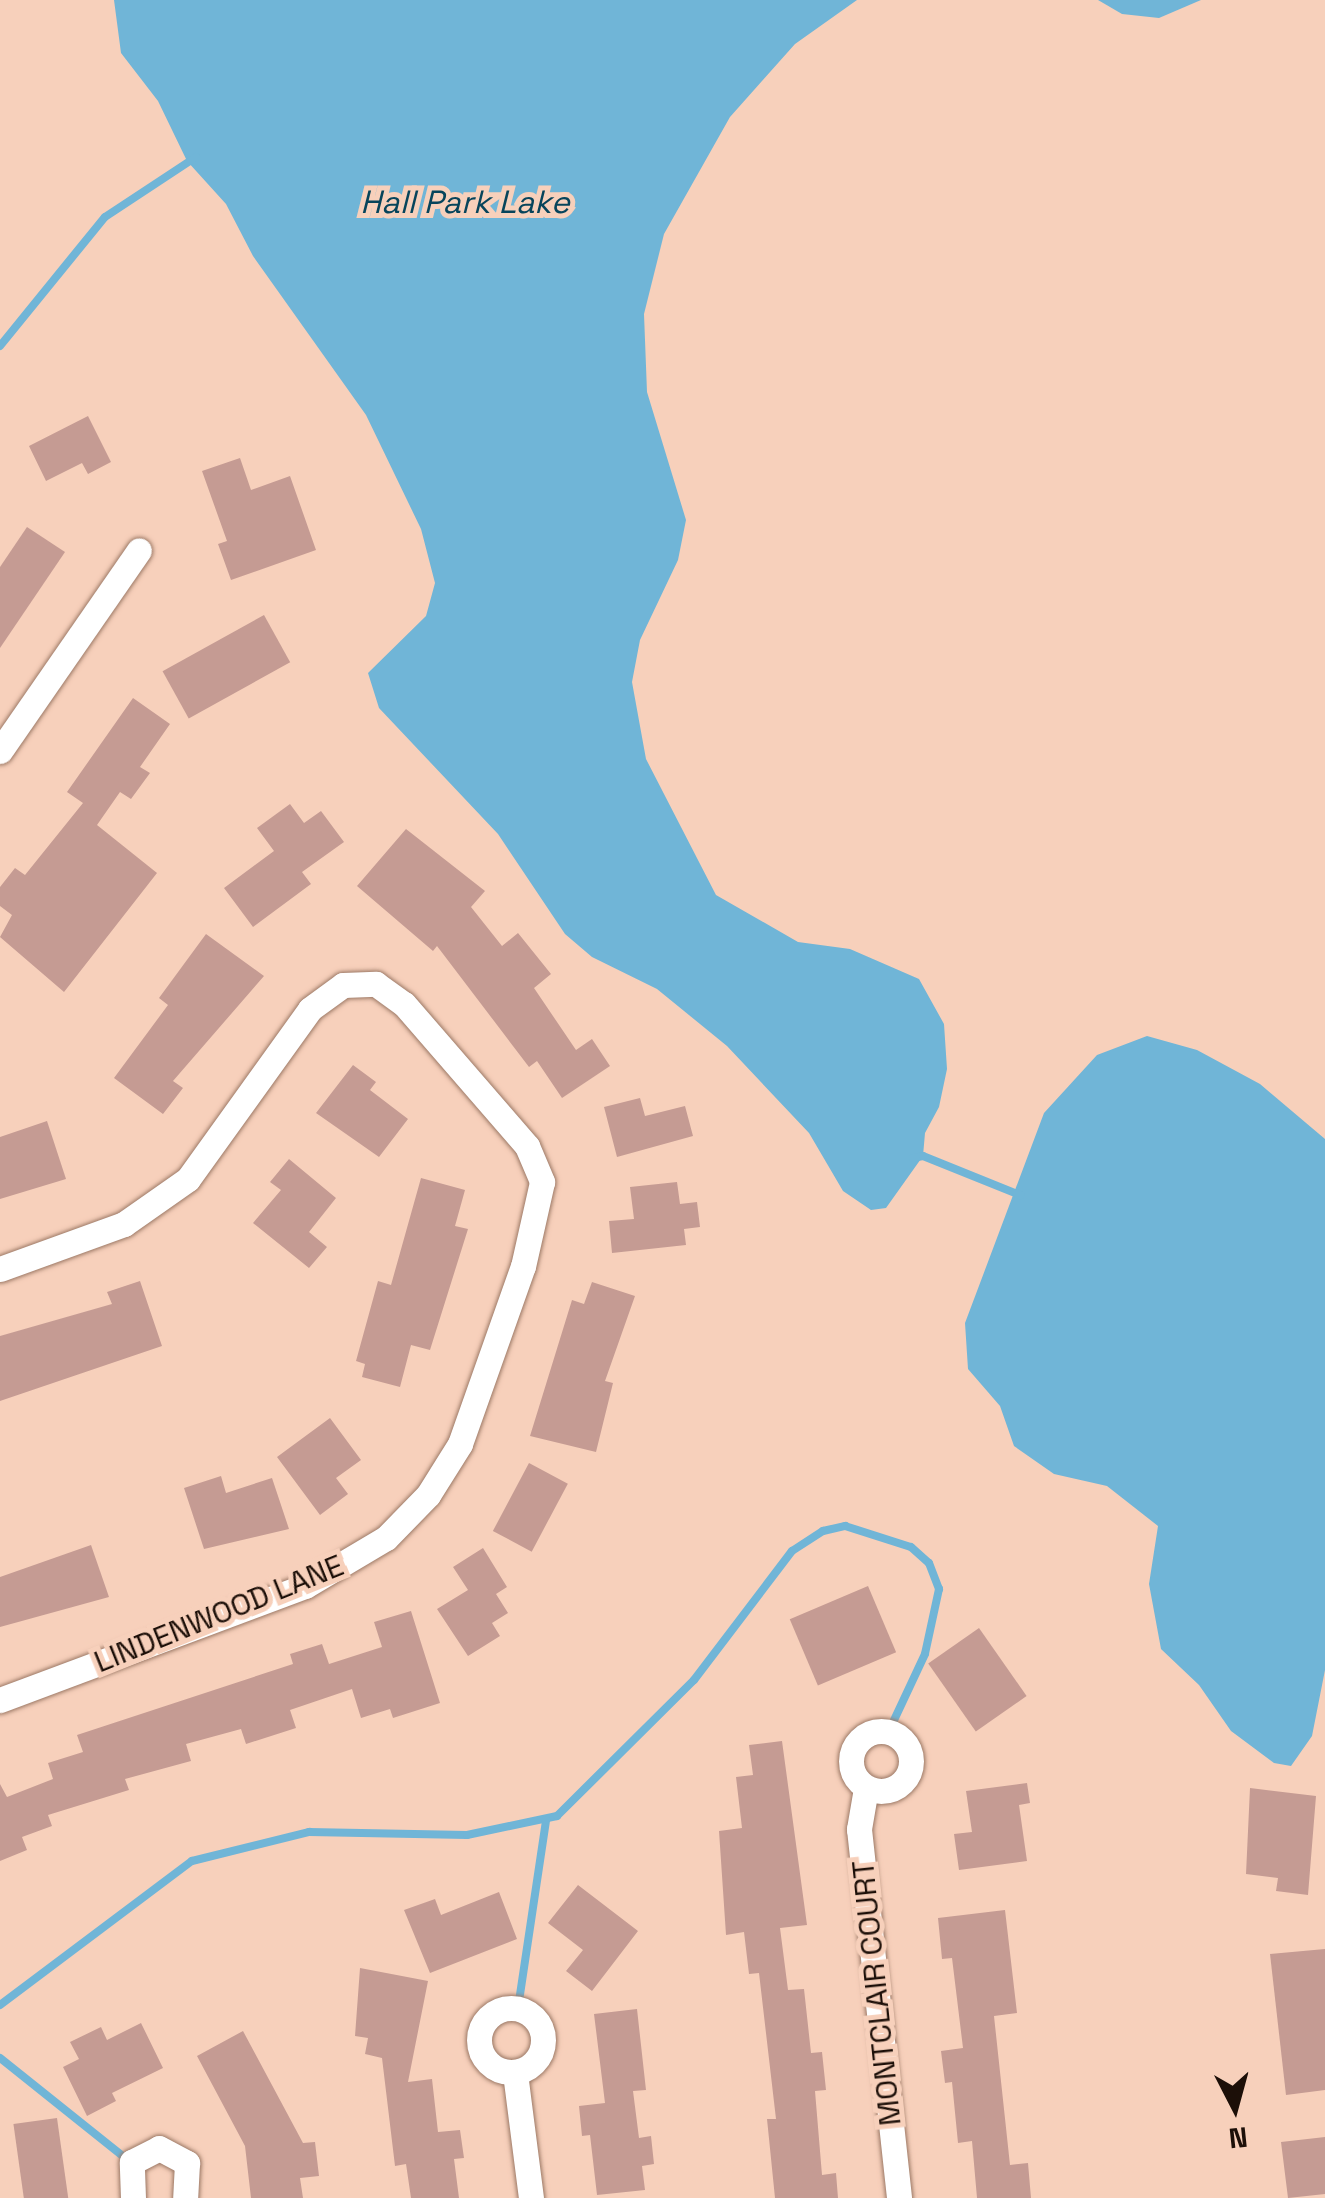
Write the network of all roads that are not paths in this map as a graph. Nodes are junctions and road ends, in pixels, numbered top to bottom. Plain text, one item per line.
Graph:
1 (139, 550) dead end
2 (0, 752) edge
3 (0, 1270) edge
4 (0, 1700) edge
5 (866, 1788) dead end
6 (515, 2072) dead end
7 (133, 2198) edge
8 (184, 2198) edge
9 (530, 2198) edge
10 (900, 2198) edge

1 - 2 street
3 - 4 street, LINDENWOOD LANE
5 - 10 street, MONTCLAIR COURT
6 - 9 street
7 - 8 street

